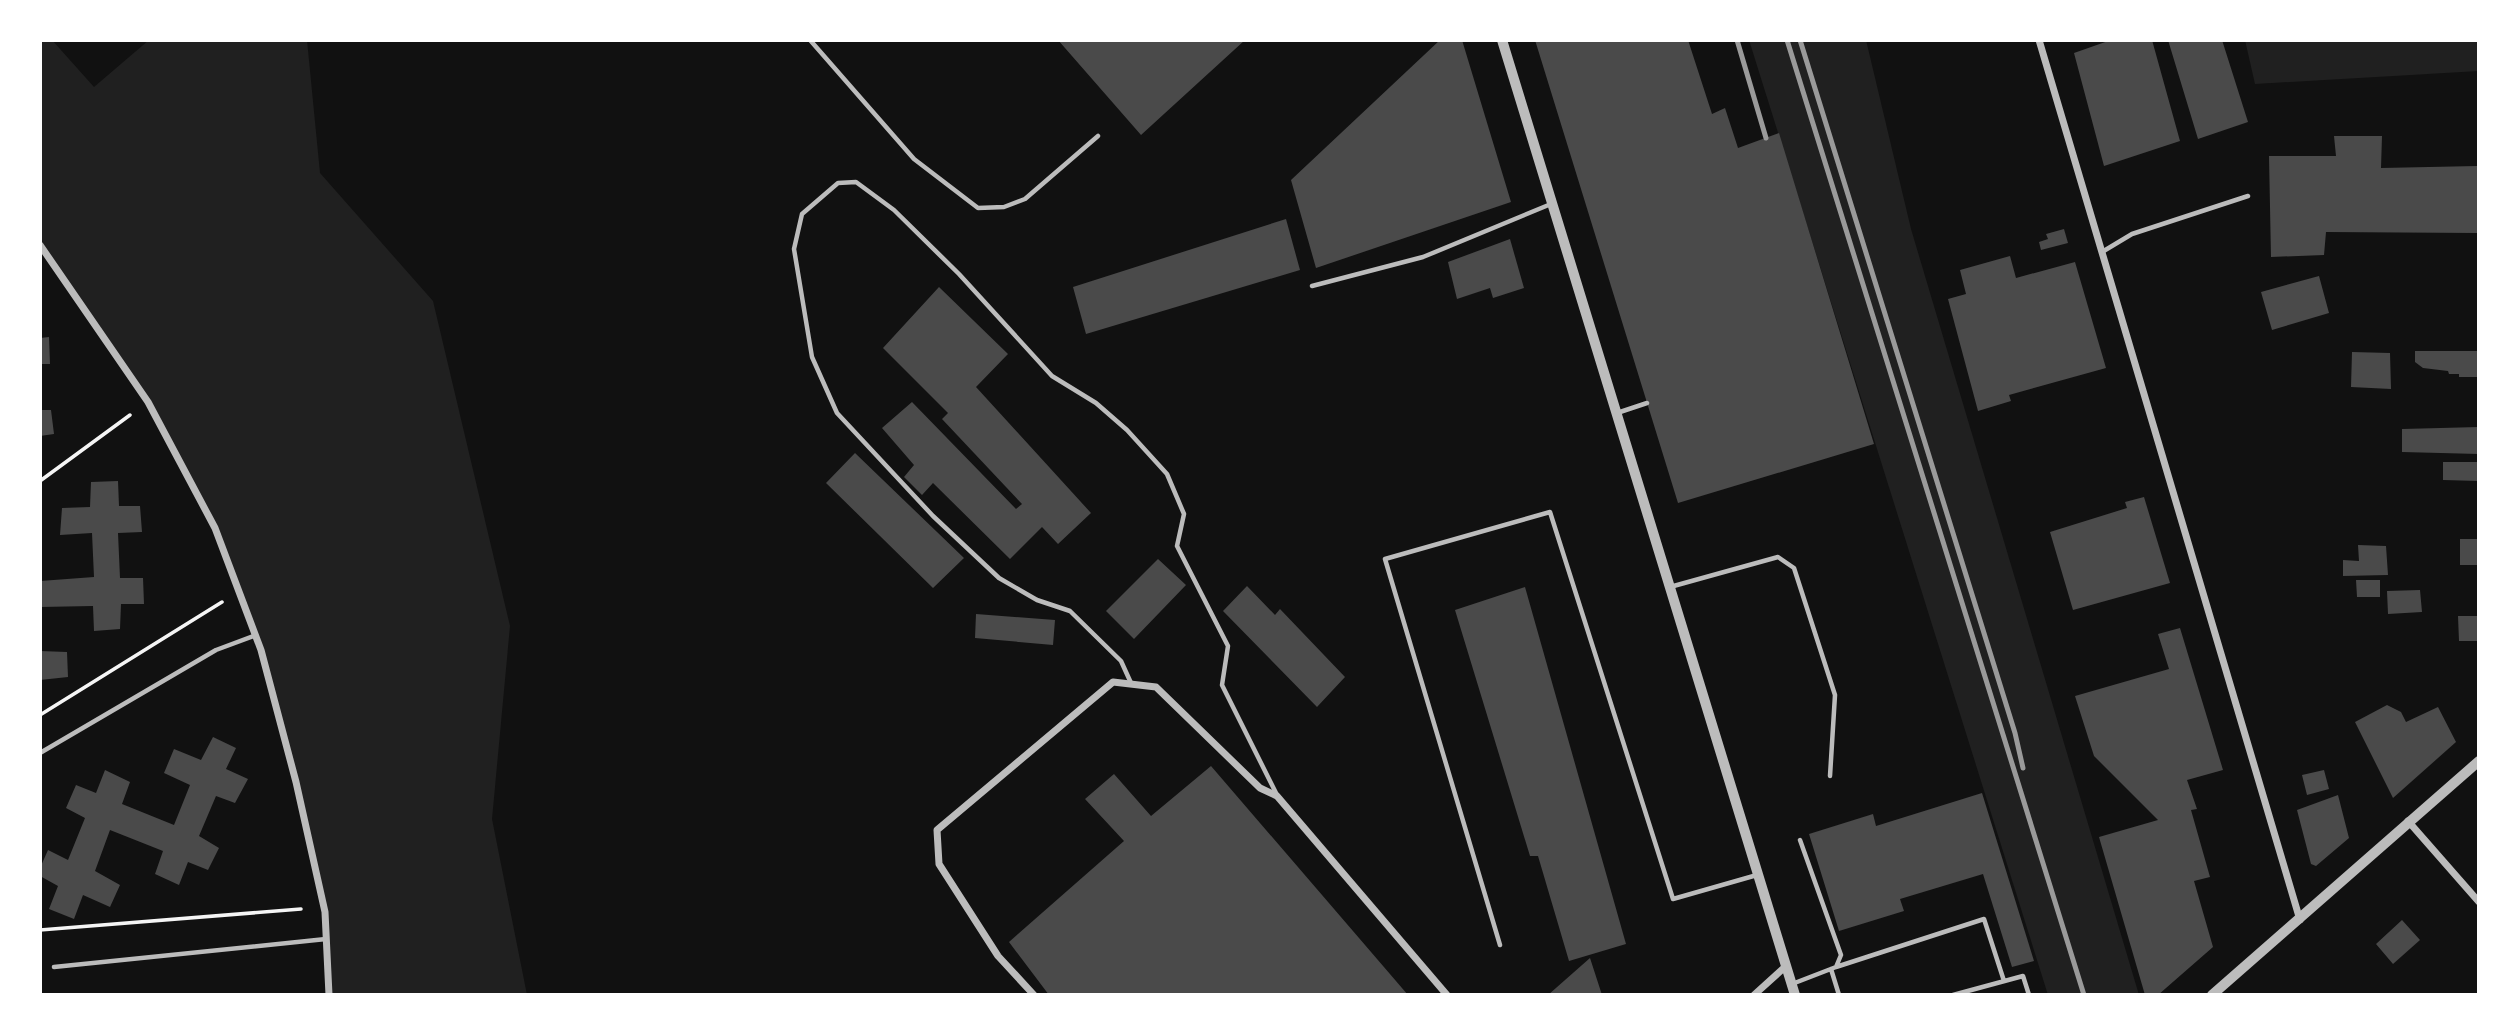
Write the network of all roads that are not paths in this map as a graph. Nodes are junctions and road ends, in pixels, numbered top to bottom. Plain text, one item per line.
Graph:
1 (810, 40) edge
2 (1502, 40) edge
3 (2039, 40) edge
4 (1098, 136) dead end
5 (2248, 196) dead end
6 (1552, 203) junction
7 (40, 245) edge
8 (2101, 252) junction
9 (1312, 286) dead end
10 (1647, 403) dead end
11 (1616, 413) junction
12 (1670, 587) junction
13 (256, 635) junction
14 (1131, 684) junction
15 (40, 753) edge
16 (2479, 761) edge
17 (1830, 776) dead end
18 (1278, 796) junction
19 (2408, 821) junction
20 (1800, 841) dead end
21 (1758, 875) junction
22 (2479, 902) edge
23 (2300, 920) junction
24 (326, 939) junction
25 (1500, 945) dead end
26 (1786, 966) junction
27 (54, 967) dead end
28 (1833, 968) junction
29 (2004, 981) junction
30 (1793, 990) edge
31 (329, 995) edge
32 (1034, 995) edge
33 (1447, 995) edge
34 (1754, 995) edge
35 (1839, 995) edge
36 (1954, 995) edge
37 (2029, 995) edge
38 (2212, 995) edge

1 - 4 lane
2 - 6 street
3 - 8 street
5 - 8 lane
6 - 9 lane
6 - 11 street
7 - 13 street
8 - 23 street
10 - 11 lane
11 - 12 street
12 - 17 lane
12 - 21 street
13 - 15 lane
13 - 24 street
14 - 18 street
14 - 18 lane
14 - 32 street
16 - 19 street
18 - 33 street
19 - 22 street
19 - 23 street
20 - 28 lane
21 - 25 lane
21 - 26 street
23 - 38 street
24 - 27 lane
24 - 31 street
26 - 30 street
26 - 34 street
28 - 29 lane
28 - 30 lane
28 - 35 lane
29 - 36 lane
29 - 37 lane

